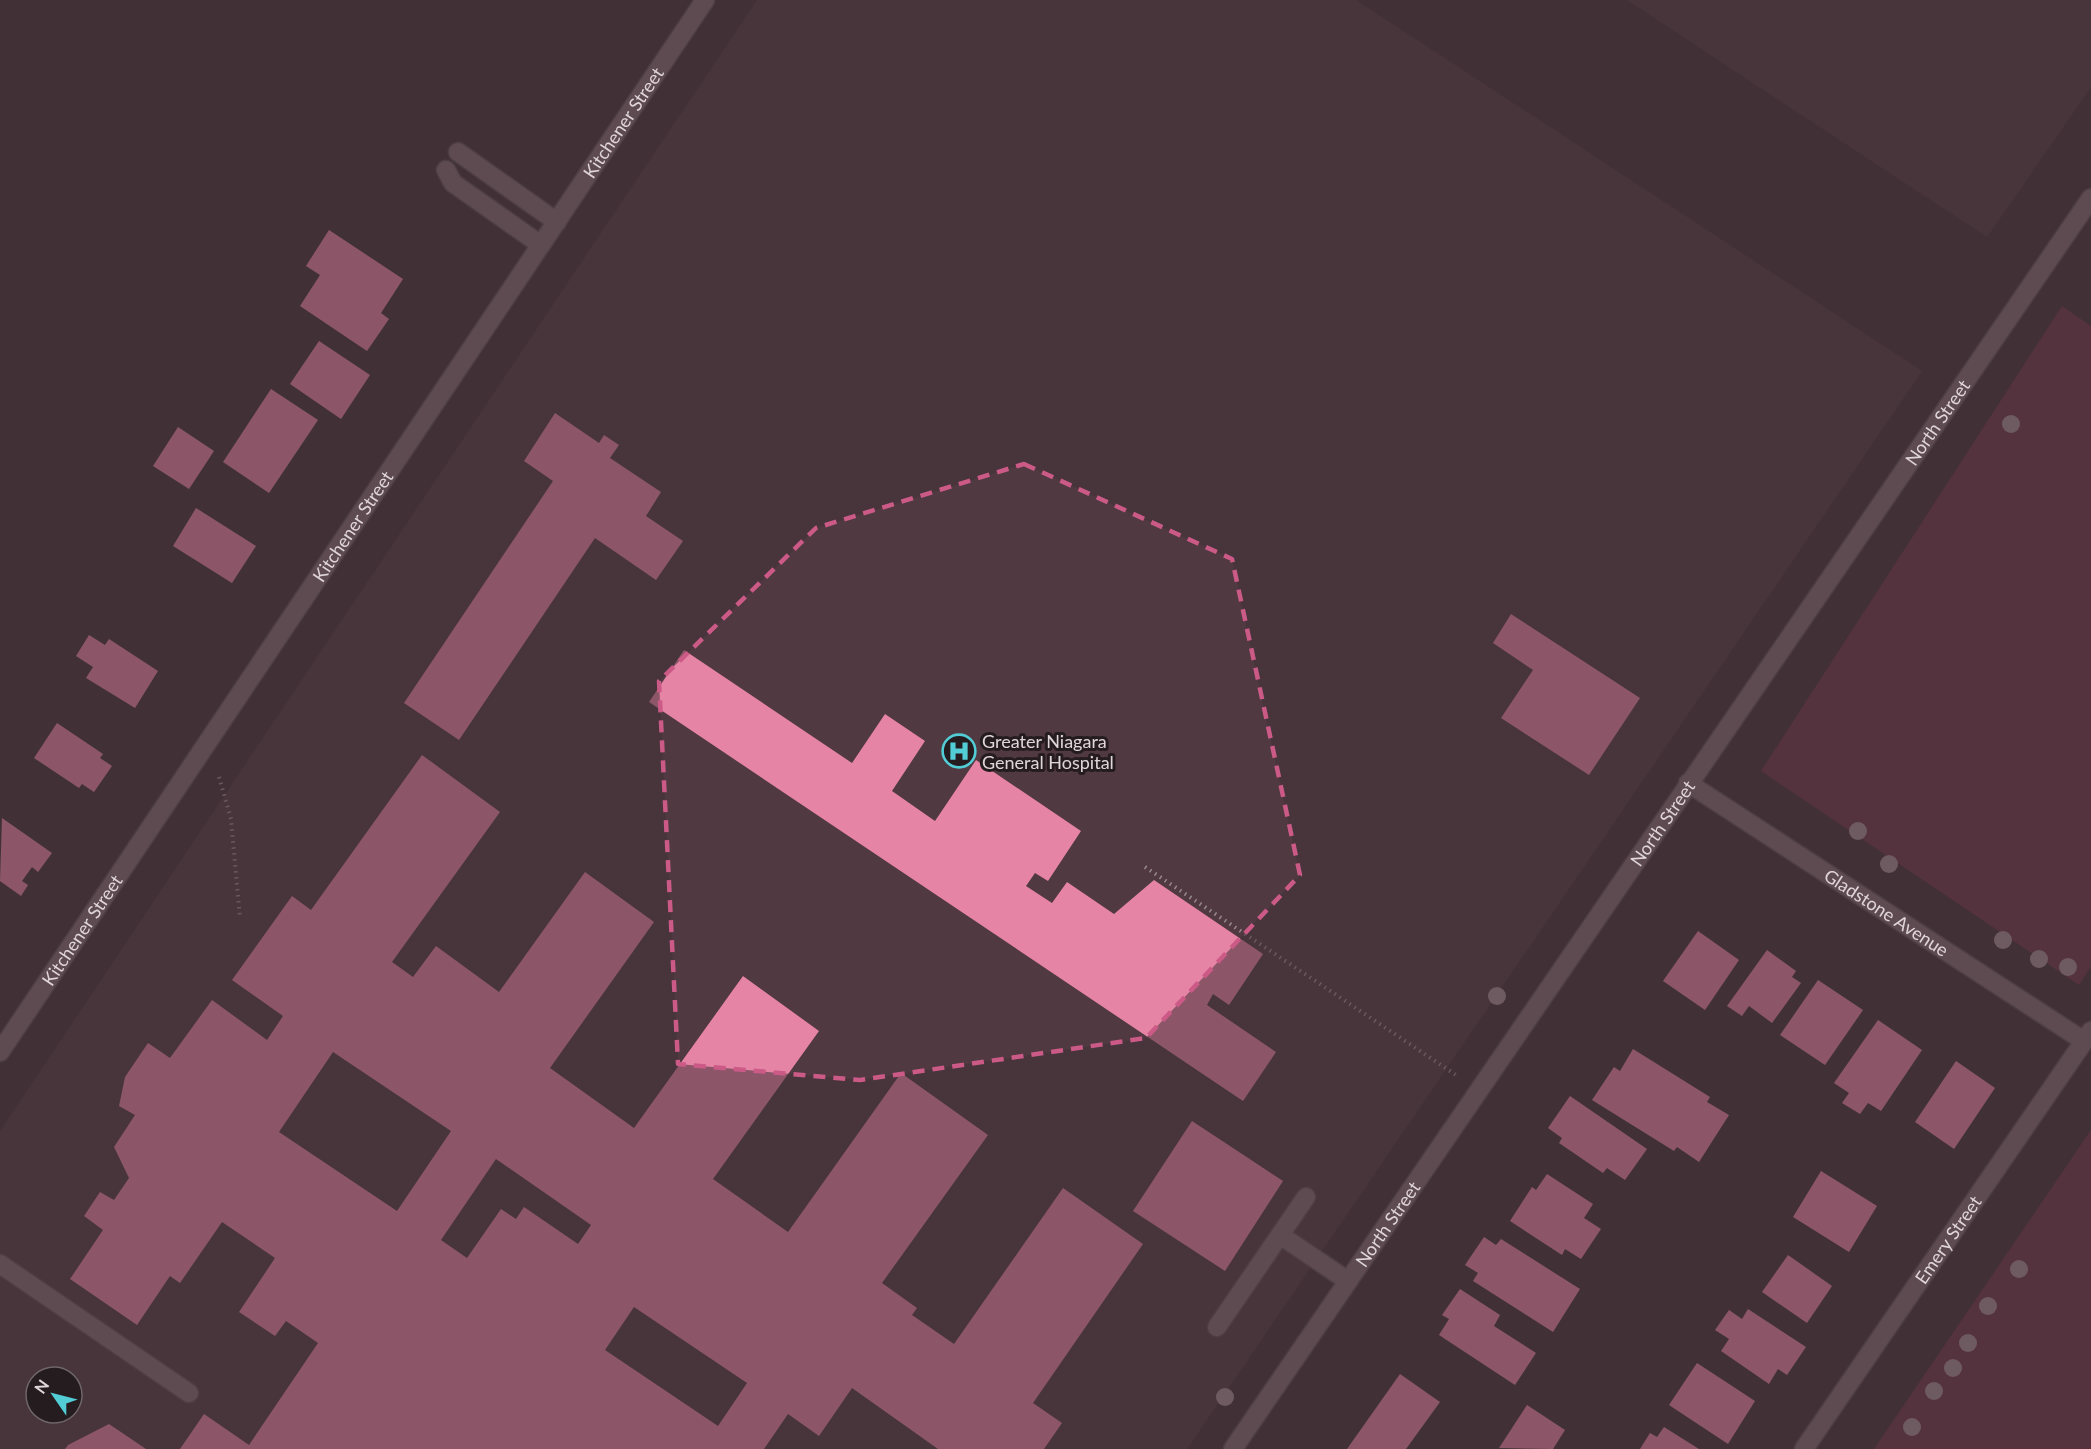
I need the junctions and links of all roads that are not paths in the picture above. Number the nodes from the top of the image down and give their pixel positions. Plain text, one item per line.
1 (705, 0) edge
2 (458, 152) dead end
3 (446, 170) dead end
4 (2091, 198) edge
5 (557, 222) junction
6 (541, 245) junction
7 (1688, 783) junction
8 (2087, 1036) edge
9 (0, 1052) edge
10 (1306, 1197) dead end
11 (1280, 1235) junction
12 (0, 1264) edge
13 (1348, 1281) junction
14 (1217, 1327) dead end
15 (189, 1393) dead end
16 (1233, 1449) edge
17 (1804, 1449) edge

1 - 5 street, Kitchener Street
2 - 5 street
3 - 6 street
4 - 7 street, North Street
5 - 6 street, Kitchener Street
6 - 9 street, Kitchener Street
7 - 8 street, Gladstone Avenue
7 - 13 street, North Street
8 - 17 street, Emery Street
10 - 11 street
11 - 13 street
11 - 14 street
12 - 15 street
13 - 16 street, North Street

